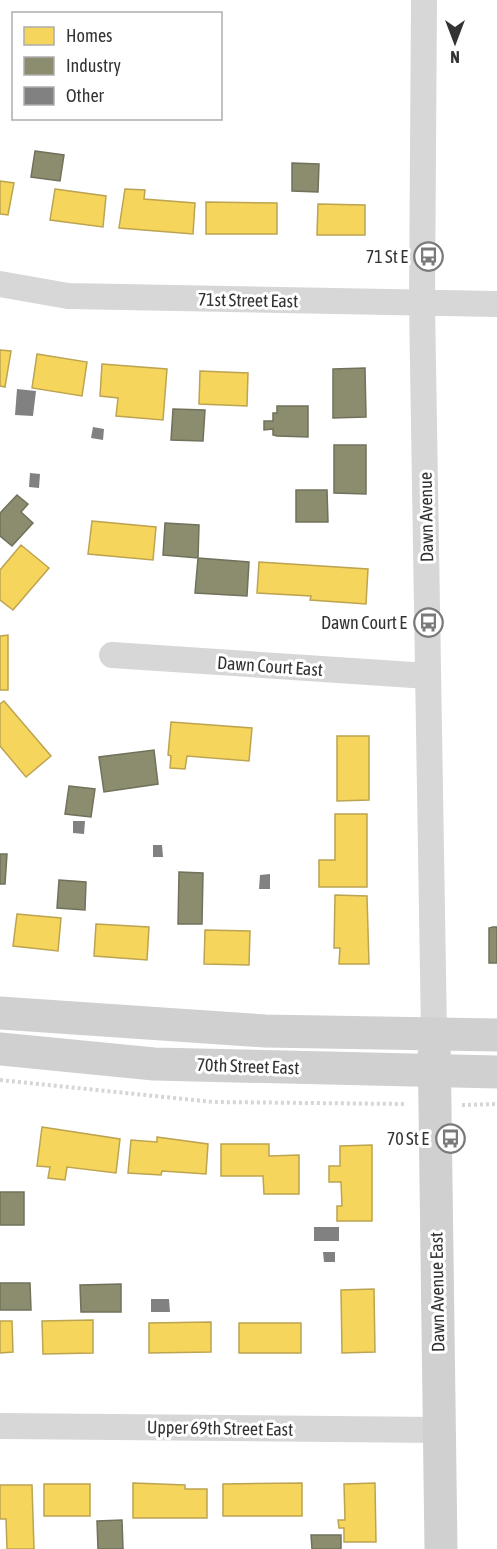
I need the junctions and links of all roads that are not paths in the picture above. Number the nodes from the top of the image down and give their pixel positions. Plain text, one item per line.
1 (424, 0) edge
2 (0, 284) edge
3 (422, 303) junction
4 (497, 304) edge
5 (112, 655) dead end
6 (428, 676) junction
7 (0, 1013) edge
8 (434, 1034) junction
9 (497, 1035) edge
10 (0, 1048) edge
11 (433, 1072) junction
12 (497, 1072) edge
13 (0, 1426) edge
14 (440, 1430) junction
15 (441, 1549) edge

1 - 3 street, Dawn Avenue
2 - 3 street, 71st Street East
3 - 4 street, 71st Street East
3 - 6 street, Dawn Avenue
5 - 6 street, Dawn Court East
6 - 8 street, Dawn Avenue
7 - 8 main road, 70th Street East
8 - 9 main road, 70th Street East
8 - 11 main road, Dawn Avenue East
10 - 11 main road, 70th Street East
11 - 12 main road, 70th Street East
11 - 14 main road, Dawn Avenue East
13 - 14 street, Upper 69th Street East
14 - 15 main road, Dawn Avenue East

